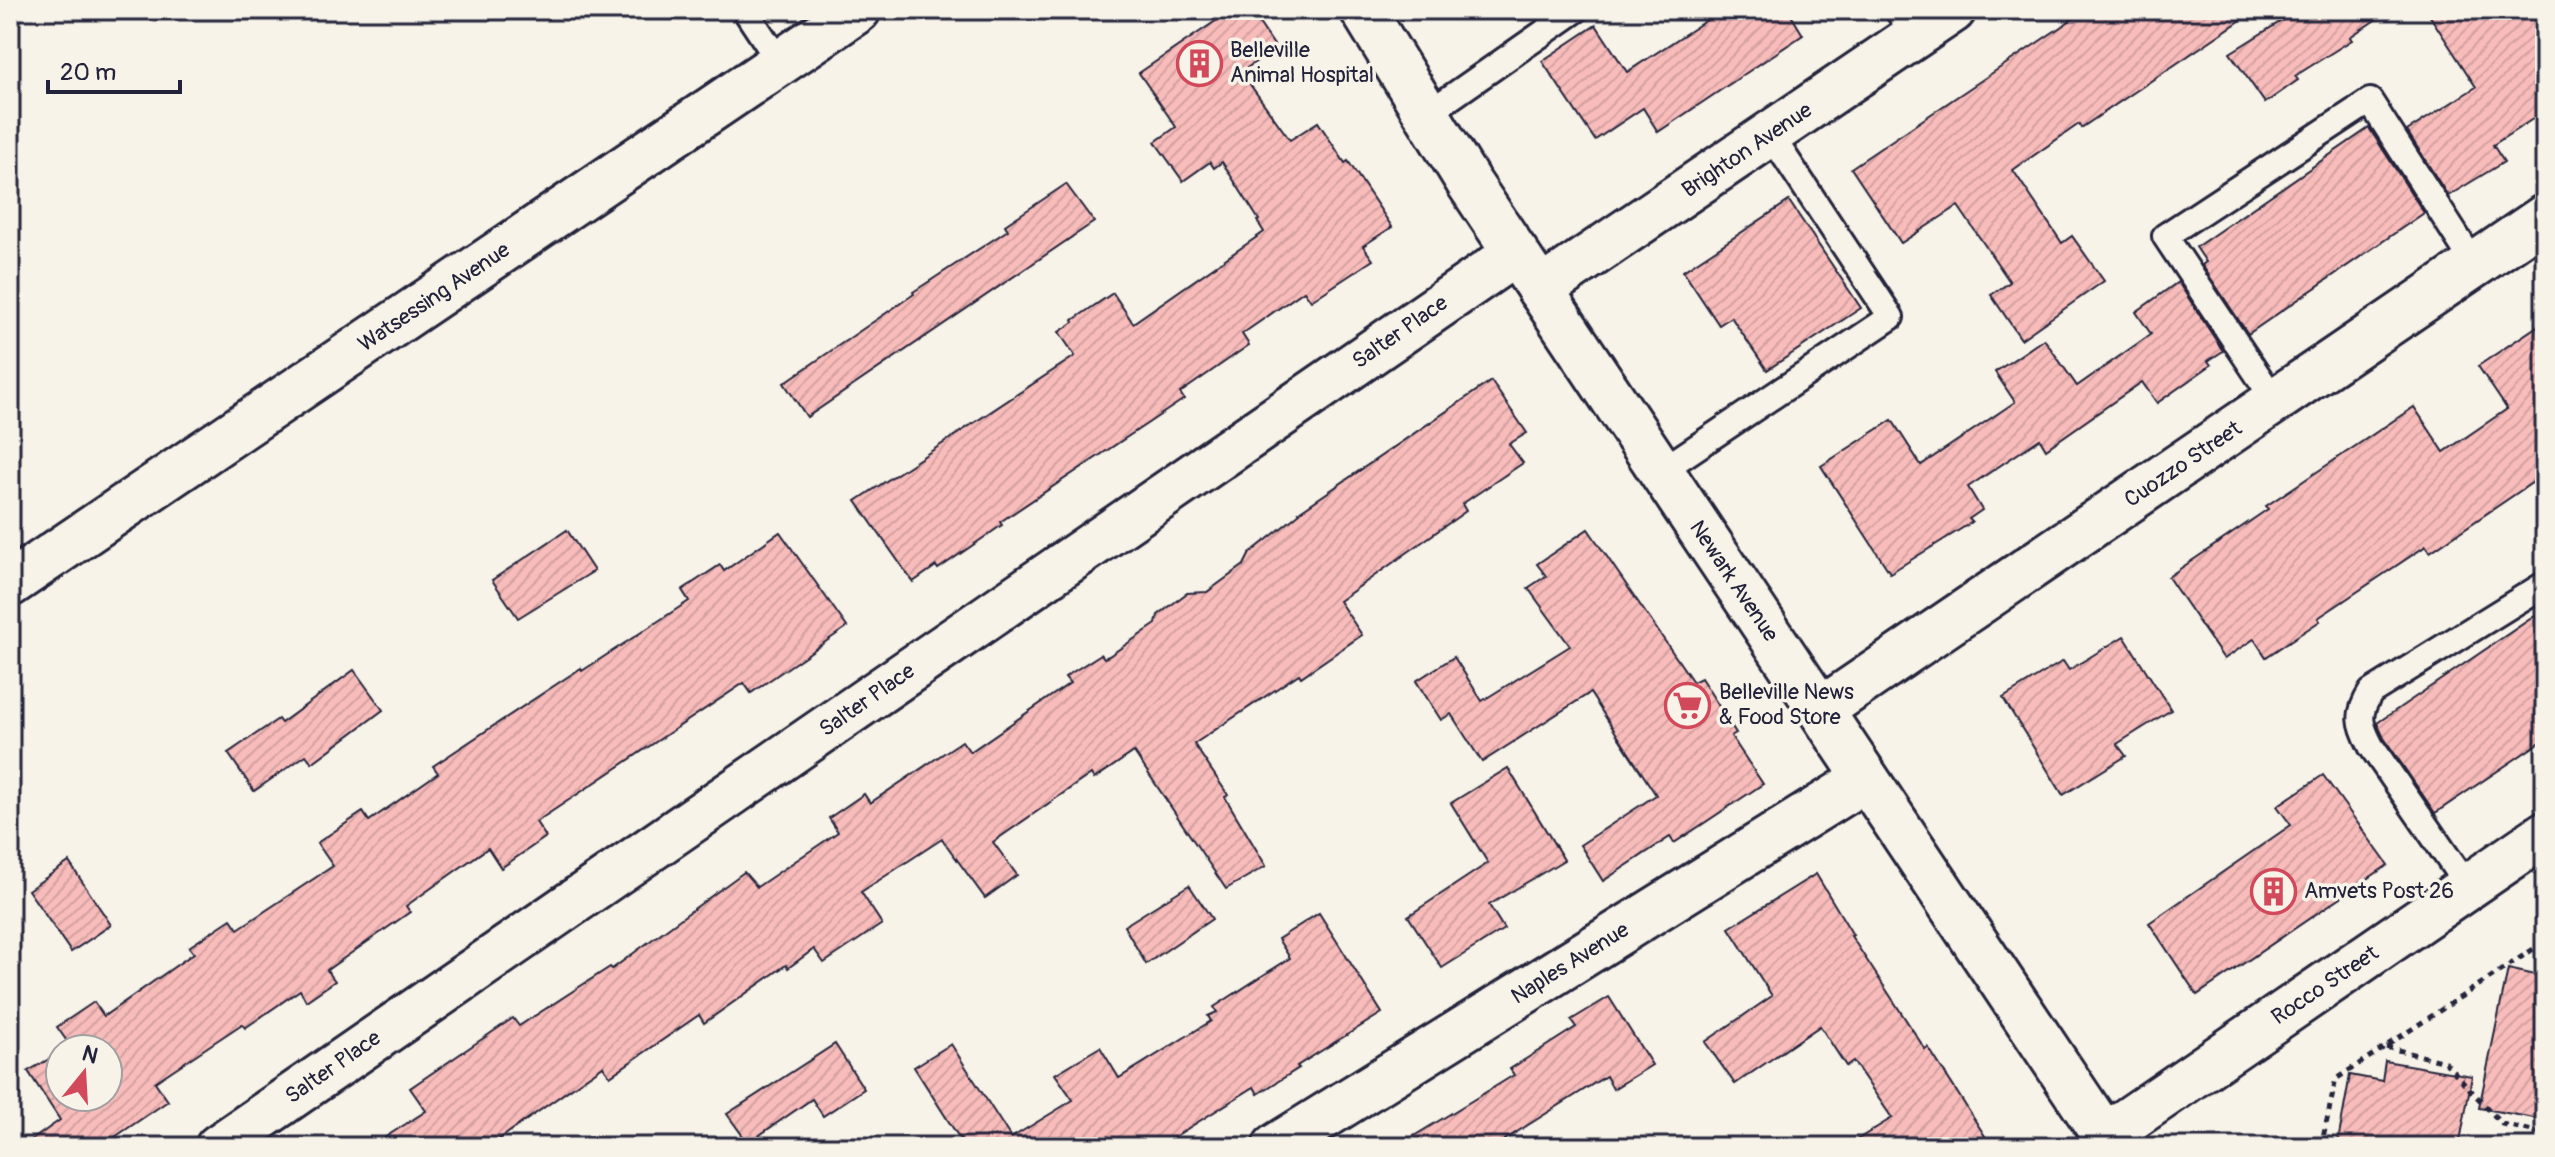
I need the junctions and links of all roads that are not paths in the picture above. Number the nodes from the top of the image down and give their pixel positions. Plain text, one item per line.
1 (745, 10) edge
2 (858, 10) edge
3 (1363, 10) edge
4 (1576, 10) edge
5 (1953, 10) edge
6 (1906, 23) edge
7 (780, 63) junction
8 (1427, 114) junction
9 (1770, 134) junction
10 (2545, 217) edge
11 (1516, 253) junction
12 (2475, 265) junction
13 (1540, 290) junction
14 (2275, 401) junction
15 (1661, 471) junction
16 (10, 584) edge
17 (2545, 584) edge
18 (1821, 710) junction
19 (1865, 779) junction
20 (2545, 834) edge
21 (2468, 887) junction
22 (2109, 1142) edge
23 (218, 1147) edge
24 (1275, 1147) edge

1 - 7 lane
2 - 7 street, Watsessing Avenue
3 - 8 street, Newark Avenue
4 - 8 lane
5 - 6 street, Brighton Avenue
6 - 9 street, Brighton Avenue
7 - 16 street, Watsessing Avenue
8 - 11 street, Newark Avenue
9 - 13 street, Brighton Avenue
9 - 15 lane
10 - 12 street, Cuozzo Street
11 - 13 street, Newark Avenue
11 - 23 street, Salter Place
12 - 14 street, Cuozzo Street
12 - 14 lane
13 - 15 street, Newark Avenue
14 - 18 street, Cuozzo Street
15 - 18 street, Newark Avenue
17 - 21 lane
18 - 19 street, Newark Avenue
19 - 22 street, Newark Avenue
19 - 24 street, Naples Avenue
20 - 21 street, Rocco Street
21 - 22 street, Rocco Street

